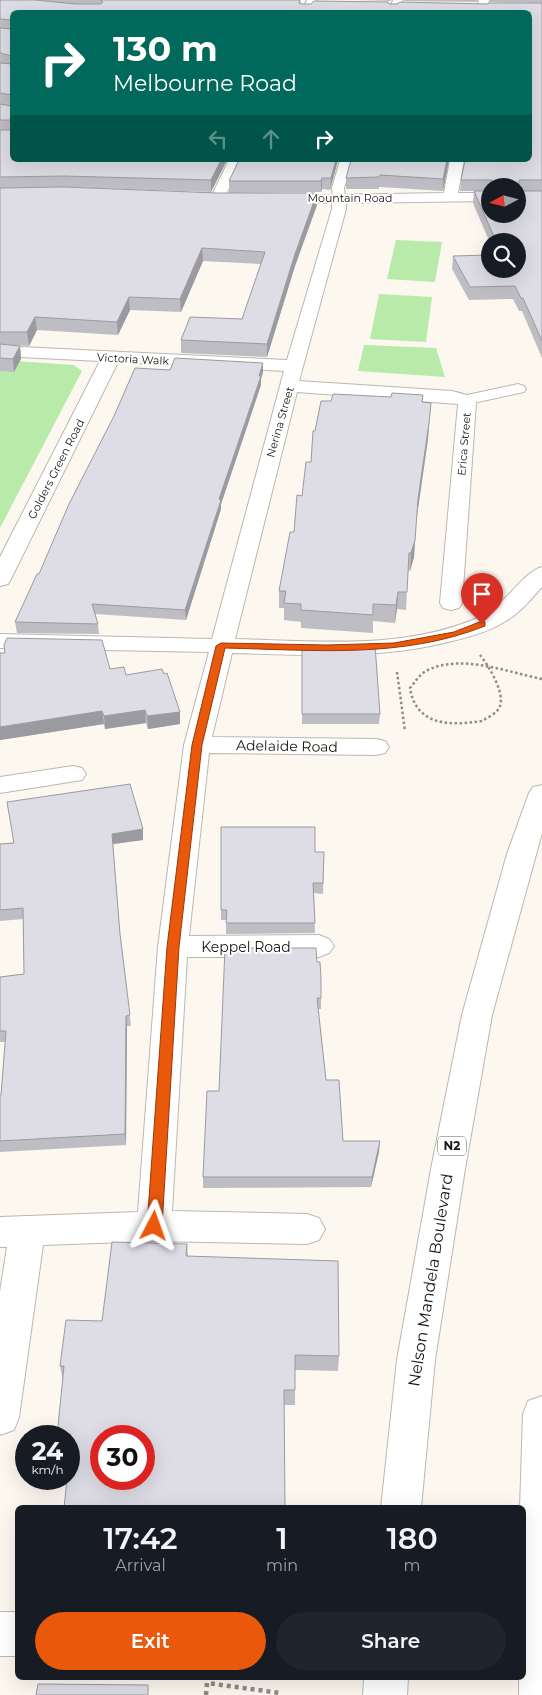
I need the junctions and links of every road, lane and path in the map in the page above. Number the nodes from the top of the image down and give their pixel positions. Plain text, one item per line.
1 (235, 162) edge
2 (345, 162) edge
3 (457, 162) edge
4 (481, 197) edge
5 (339, 198) junction
6 (450, 198) junction
7 (236, 199) edge
8 (264, 199) edge
9 (0, 351) edge
10 (111, 358) junction
11 (296, 366) junction
12 (290, 386) junction
13 (518, 388) dead end
14 (464, 400) junction
15 (542, 574) edge
16 (0, 579) edge
17 (451, 602) dead end
18 (456, 634) junction
19 (0, 642) edge
20 (221, 646) junction
21 (394, 646) junction
22 (542, 679) edge
23 (197, 745) junction
24 (376, 747) joint
25 (73, 774) dead end
26 (0, 785) edge
27 (542, 793) edge
28 (319, 946) dead end
29 (173, 947) junction
30 (154, 1226) junction
31 (307, 1229) dead end
32 (13, 1232) edge
33 (542, 1414) edge
34 (0, 1417) edge
35 (401, 1505) edge
36 (0, 1634) edge
37 (15, 1634) edge
38 (386, 1680) edge
39 (206, 1695) edge
40 (279, 1695) edge
41 (385, 1695) edge
42 (541, 1695) edge

1 - 7 main road
2 - 5 lane
3 - 6 main road
4 - 6 main road, Mountain Road
5 - 6 main road, Mountain Road
5 - 8 main road, Mountain Road
5 - 11 main road, Nerina Street
9 - 10 main road, Victoria Walk
10 - 11 main road, Victoria Walk
10 - 16 main road, Golders Green Road
11 - 12 main road, Nerina Street
12 - 14 main road, Erica Street
12 - 20 main road, Nerina Street
13 - 14 lane
14 - 17 main road, Erica Street
15 - 18 main road
18 - 21 main road
18 - 22 path, bridge
19 - 20 main road
20 - 21 main road
20 - 23 main road, Nerina Street
21 - 24 path
23 - 24 main road, Adelaide Road
23 - 29 main road, Nerina Street
25 - 26 main road
27 - 35 main road, Nelson Mandela Boulevard / N2
28 - 29 main road, Keppel Road
29 - 30 main road, Nerina Street
30 - 31 main road
30 - 32 main road
32 - 34 main road
33 - 42 main road
36 - 37 main road
38 - 41 main road
39 - 40 path

